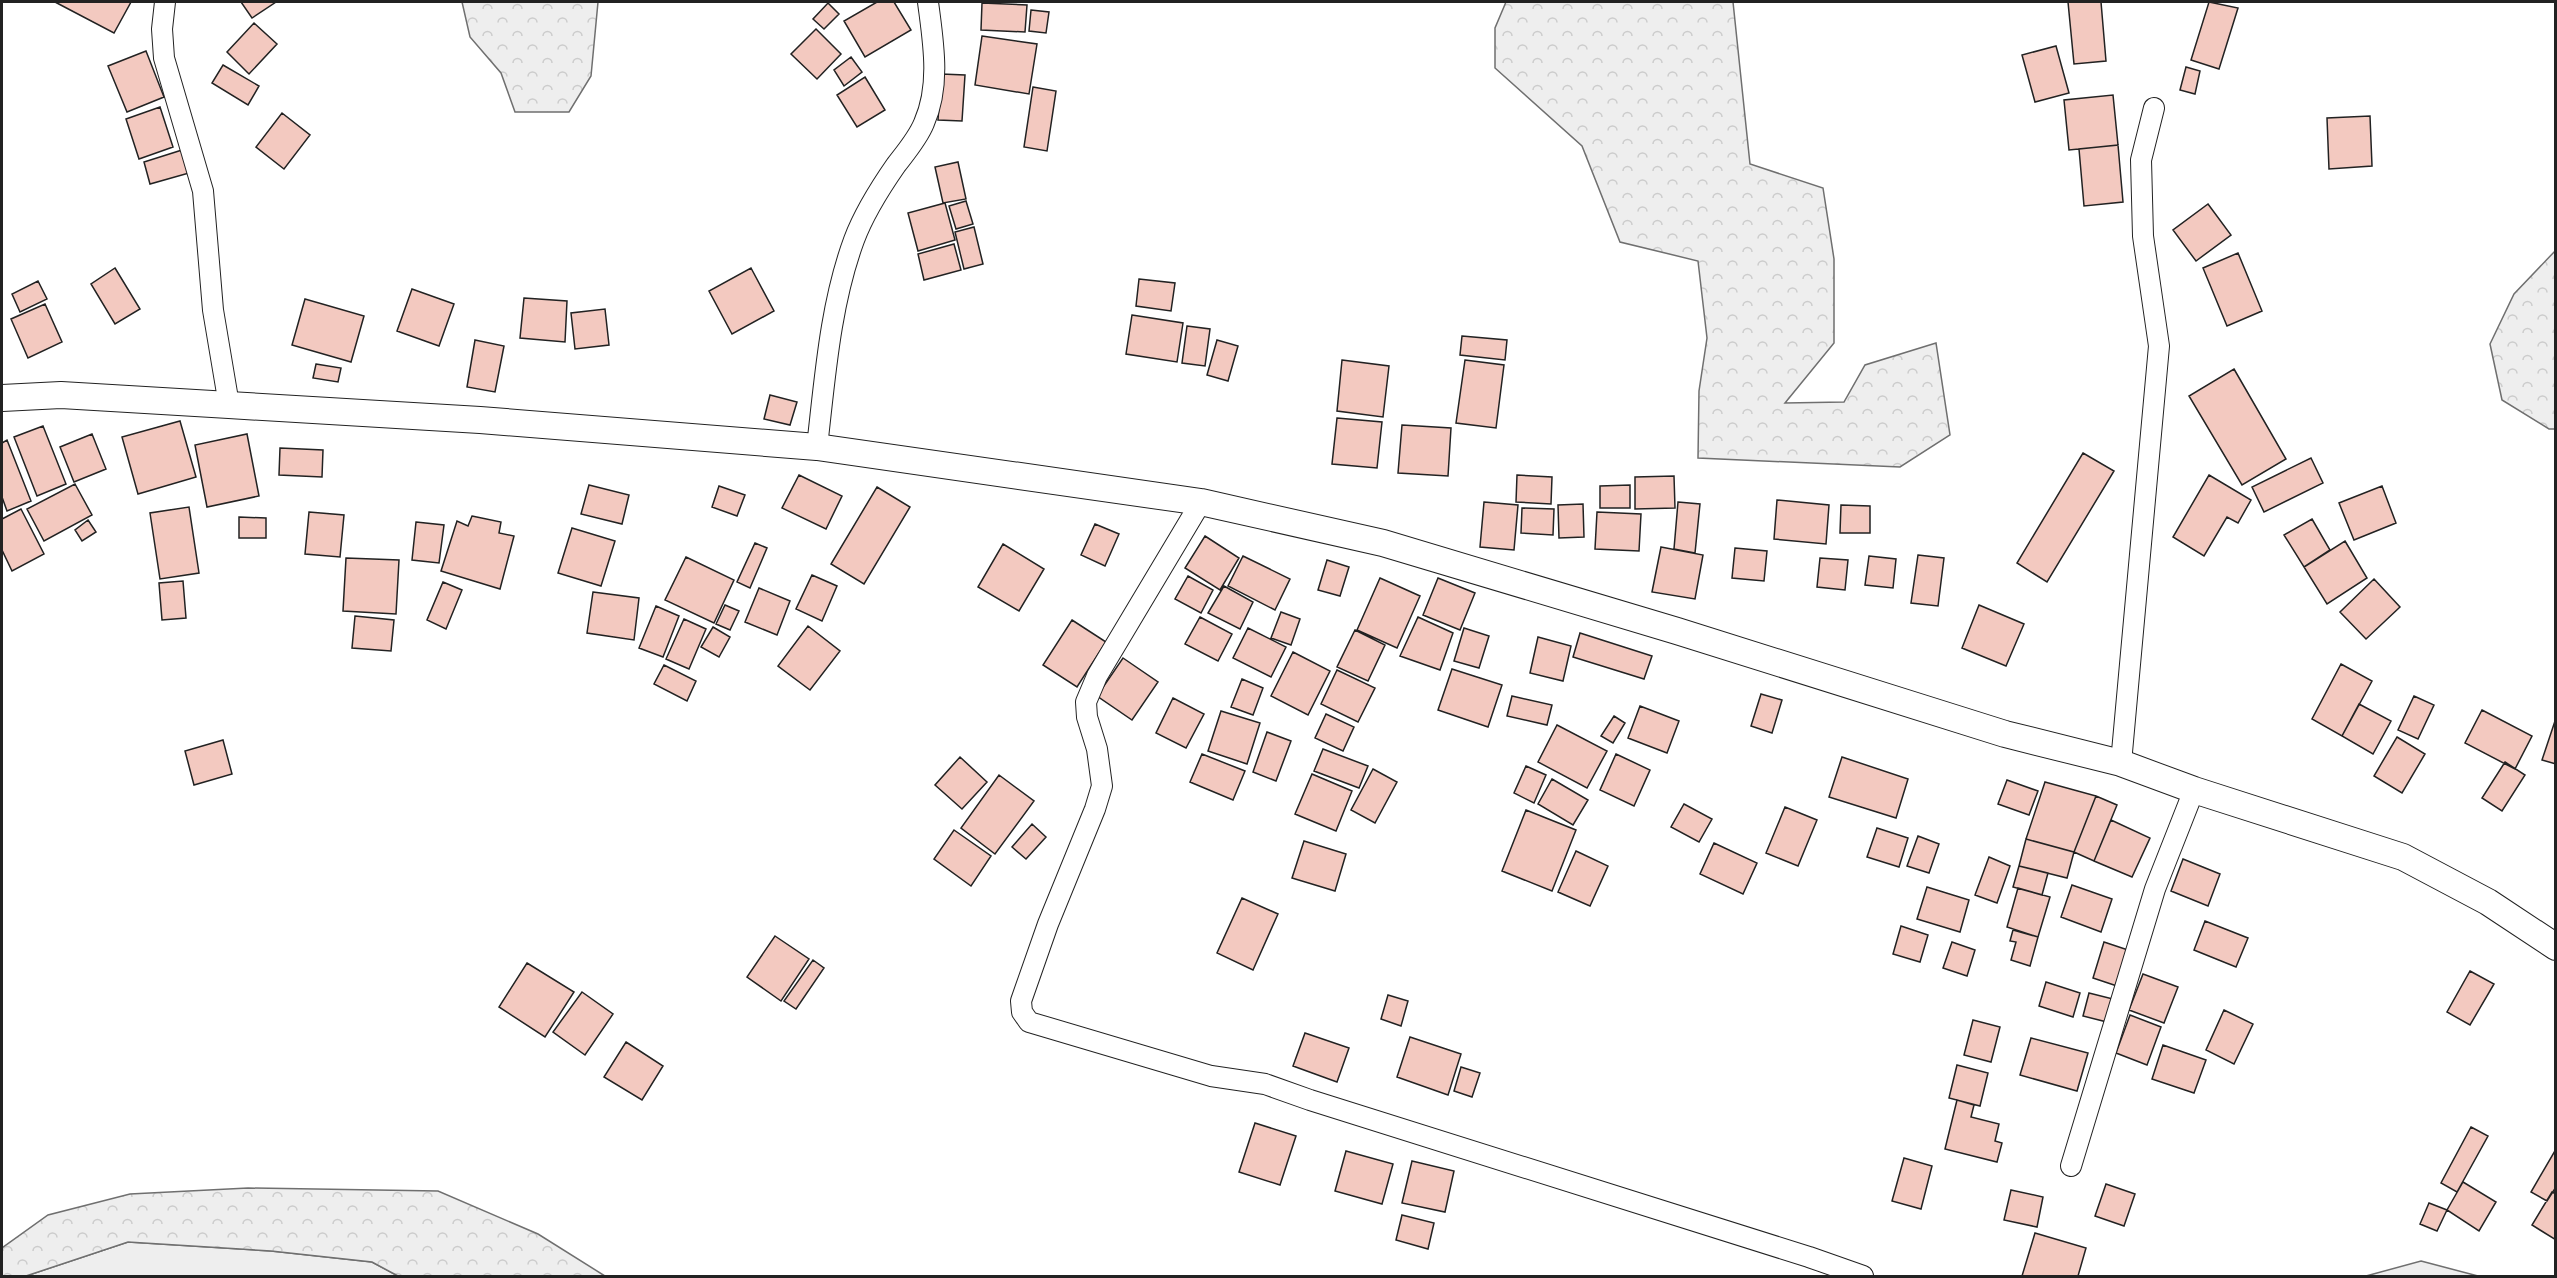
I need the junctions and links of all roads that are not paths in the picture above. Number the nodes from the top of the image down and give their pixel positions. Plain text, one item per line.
1 (165, 2) edge
2 (928, 2) edge
3 (2154, 108) dead end
4 (2, 398) edge
5 (229, 405) junction
6 (817, 447) junction
7 (1201, 502) junction
8 (2121, 763) junction
9 (2194, 790) junction
10 (2556, 947) edge
11 (2071, 1166) dead end
12 (1863, 1276) edge

1 - 5 street
2 - 6 street
3 - 8 street
4 - 5 street
5 - 6 street
6 - 7 street
7 - 8 street
7 - 12 street
8 - 9 street
9 - 10 street
9 - 11 street

